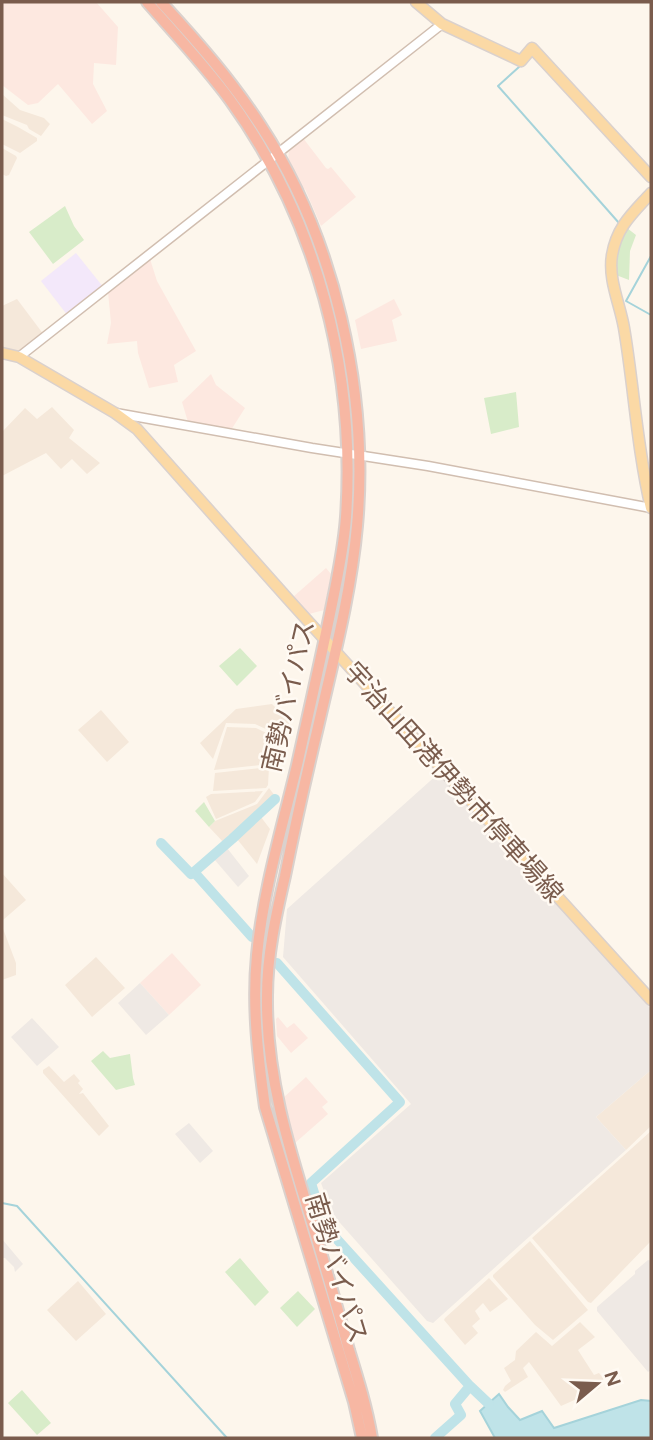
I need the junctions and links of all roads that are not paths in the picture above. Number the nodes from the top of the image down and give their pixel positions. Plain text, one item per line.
1 (147, 2) edge
2 (161, 2) edge
3 (416, 2) edge
4 (442, 24) junction
5 (273, 156) junction
6 (651, 177) edge
7 (651, 193) edge
8 (2, 353) edge
9 (19, 357) junction
10 (115, 413) junction
11 (347, 453) junction
12 (360, 455) junction
13 (651, 508) edge
14 (325, 639) junction
15 (336, 651) junction
16 (651, 1000) edge
17 (362, 1438) edge
18 (372, 1438) edge

1 - 5 highway, 南勢バイパス
2 - 5 highway, 南勢バイパス
3 - 4 main road
4 - 5 street
4 - 6 main road
5 - 9 street
5 - 11 highway, 南勢バイパス
5 - 12 highway, 南勢バイパス
7 - 13 main road
8 - 9 main road, 宇治山田港伊勢市停車場線
9 - 10 main road, 宇治山田港伊勢市停車場線
10 - 11 street
10 - 14 main road, 宇治山田港伊勢市停車場線
11 - 12 street
11 - 14 highway, 南勢バイパス
12 - 13 street
12 - 15 highway, 南勢バイパス
14 - 15 main road, 宇治山田港伊勢市停車場線
14 - 17 highway, 南勢バイパス
15 - 16 main road, 宇治山田港伊勢市停車場線
15 - 18 highway, 南勢バイパス

